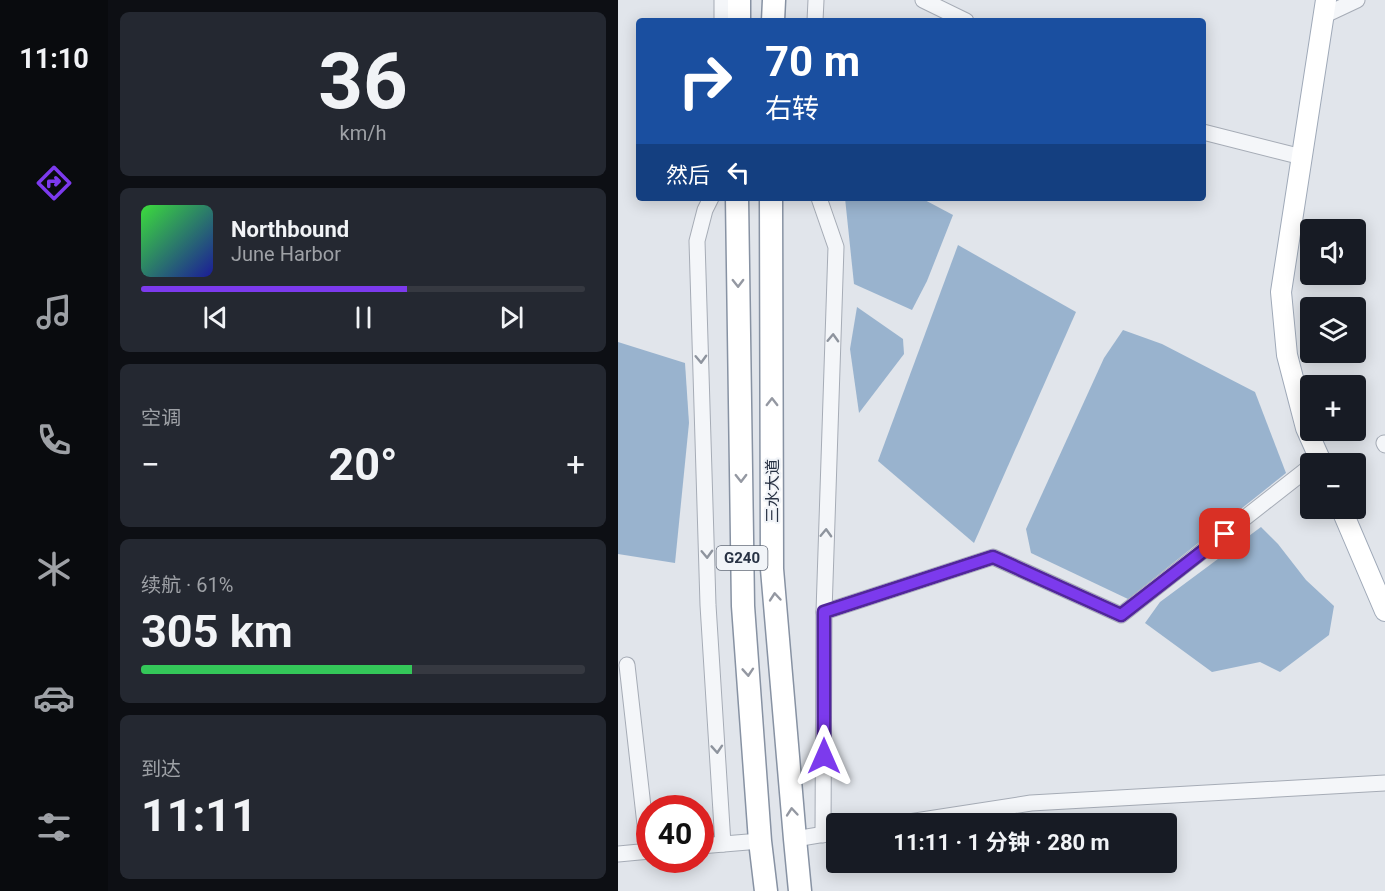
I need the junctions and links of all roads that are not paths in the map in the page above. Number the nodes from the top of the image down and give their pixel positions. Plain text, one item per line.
1 (722, 0) edge
2 (739, 0) edge
3 (774, 0) edge
4 (816, 0) edge
5 (923, 0) edge
6 (1356, 0) edge
7 (1324, 8) edge
8 (722, 18) edge
9 (739, 18) edge
10 (773, 18) edge
11 (815, 18) edge
12 (960, 18) edge
13 (1206, 133) edge
14 (1302, 157) junction
15 (710, 201) edge
16 (737, 201) edge
17 (771, 201) edge
18 (820, 201) edge
19 (1314, 453) edge
20 (1300, 476) edge
21 (1347, 519) edge
22 (1378, 578) edge
23 (1385, 611) edge
24 (824, 612) junction
25 (627, 665) dead end
26 (1385, 783) edge
27 (642, 795) edge
28 (829, 813) edge
29 (967, 813) edge
30 (826, 834) edge
31 (795, 839) junction
32 (760, 841) junction
33 (723, 844) junction
34 (714, 845) edge
35 (636, 852) edge
36 (618, 854) edge
37 (766, 891) edge
38 (800, 891) edge

1 - 8 street
2 - 9 highway
3 - 10 highway
4 - 11 street
5 - 12 street
6 - 7 street
7 - 14 main road
13 - 14 street
14 - 19 main road
15 -> 33 street
16 -> 32 highway, 三水大道 / G240
31 -> 17 highway, 三水大道 / G240
24 -> 18 street
20 - 24 street
21 - 22 main road
22 - 23 main road
24 - 28 street
25 - 27 street
26 - 29 street
30 - 31 street
31 - 38 highway, 三水大道 / G240
32 - 33 street
32 - 37 highway, 三水大道 / G240
33 - 34 street
35 - 36 street

